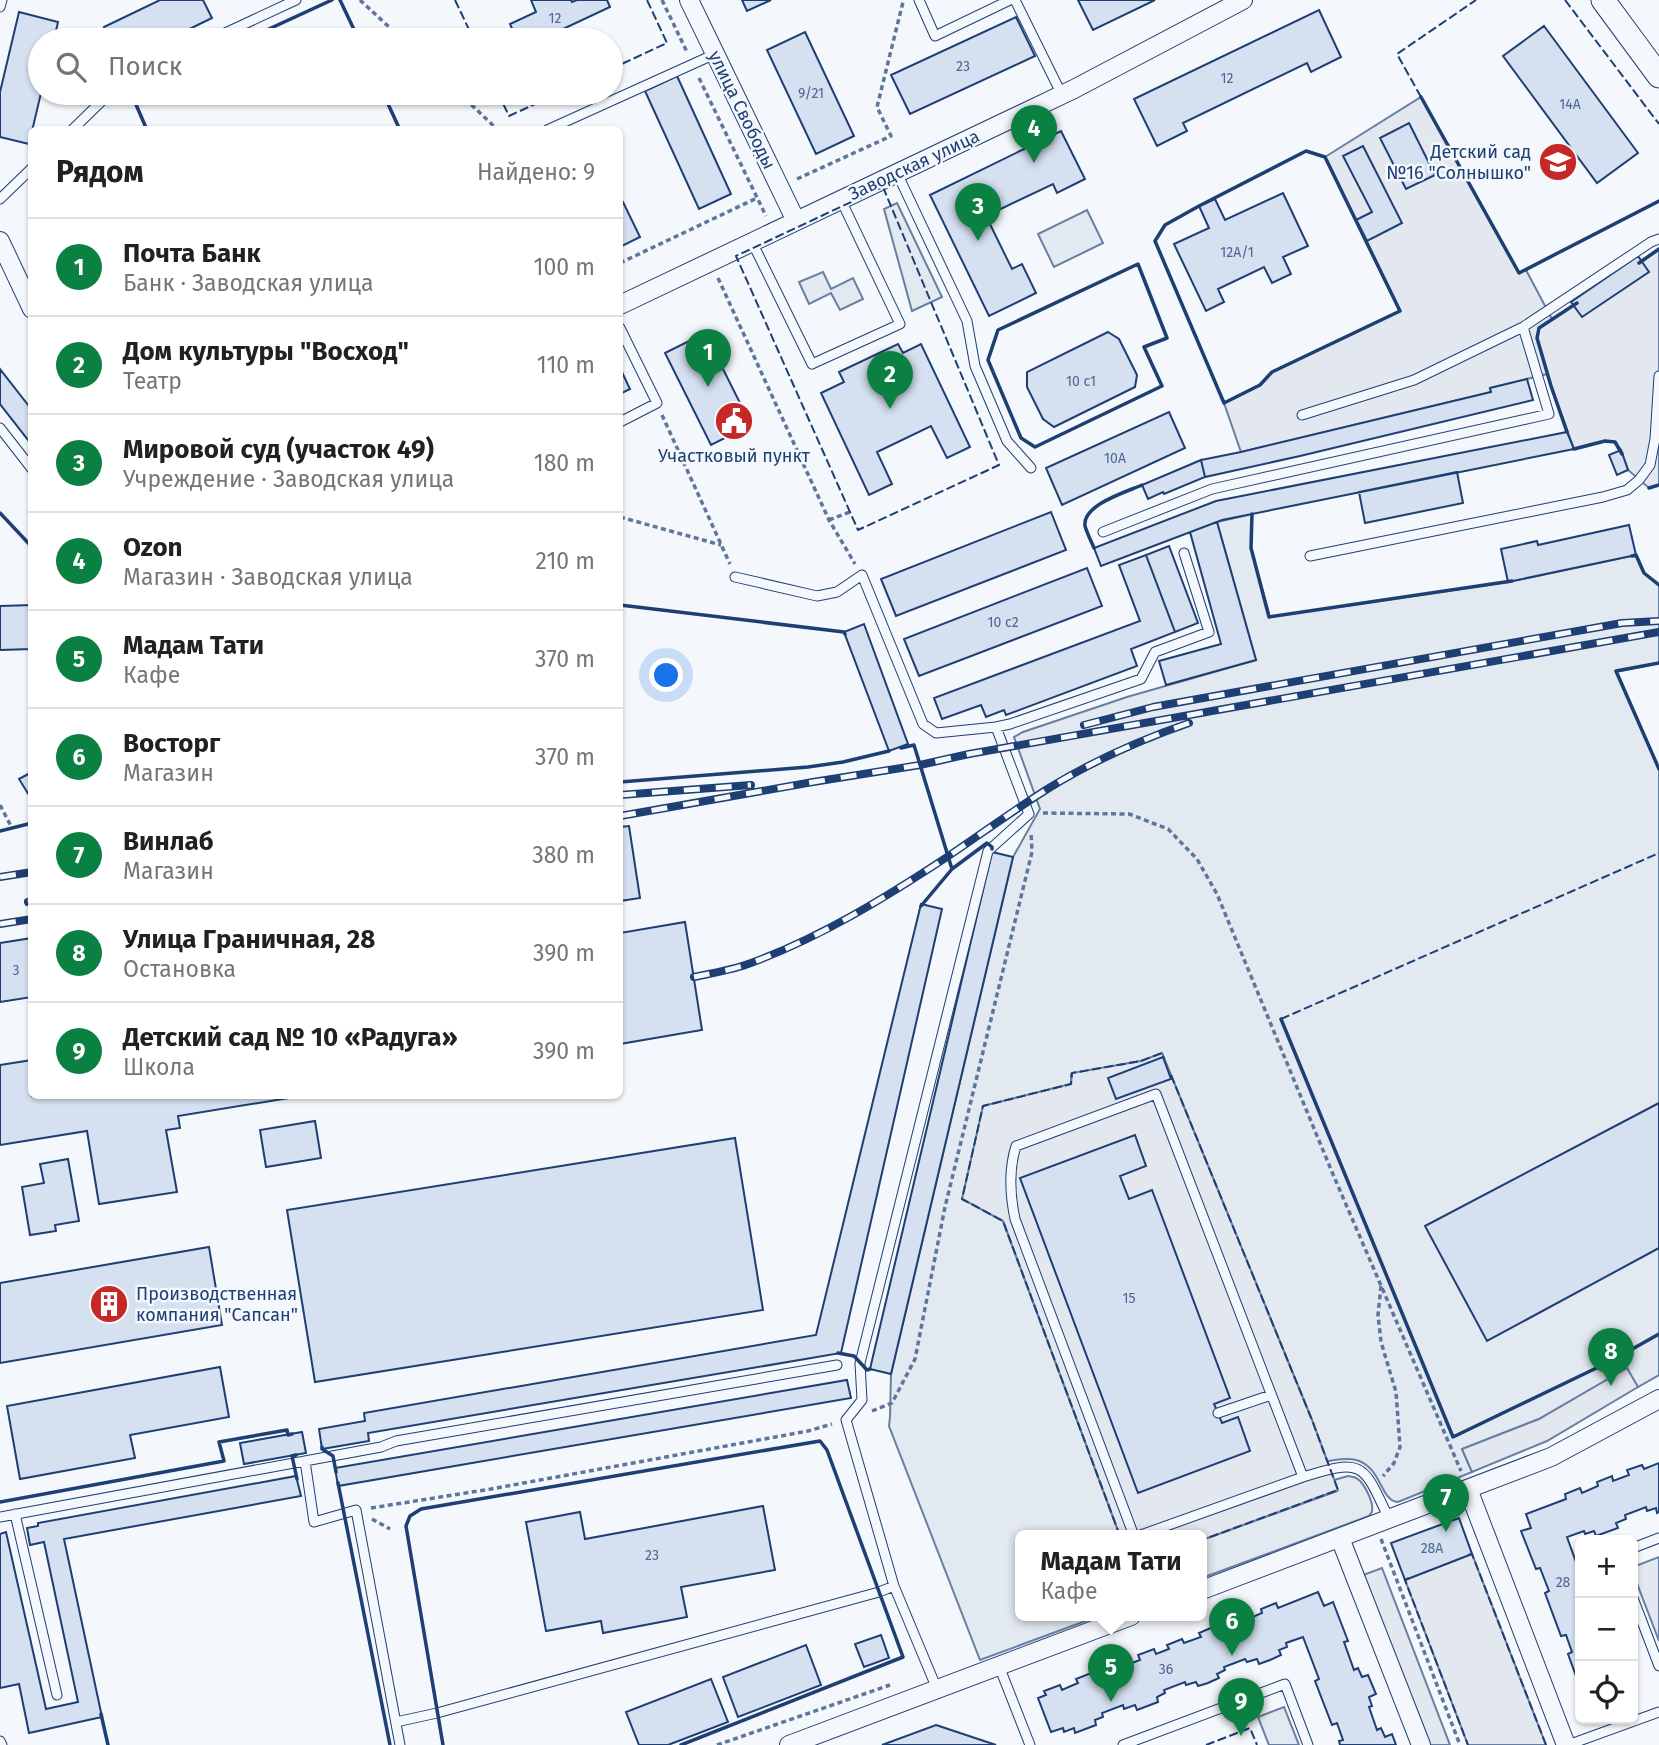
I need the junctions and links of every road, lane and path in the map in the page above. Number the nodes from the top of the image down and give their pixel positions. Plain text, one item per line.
1 (2, 0) edge
2 (296, 0) edge
3 (360, 0) edge
4 (662, 0) edge
5 (689, 0) edge
6 (904, 0) edge
7 (919, 0) edge
8 (1010, 0) edge
9 (1015, 0) edge
10 (1243, 0) edge
11 (1603, 0) edge
12 (0, 7) edge
13 (235, 28) edge
14 (390, 28) edge
15 (715, 54) junction
16 (693, 64) junction
17 (1659, 76) edge
18 (1062, 95) junction
19 (623, 96) edge
20 (98, 105) edge
21 (472, 105) edge
22 (602, 105) edge
23 (76, 126) edge
24 (494, 126) edge
25 (556, 126) edge
26 (28, 172) edge
27 (897, 173) junction
28 (797, 179) dead end
29 (0, 198) edge
30 (841, 200) junction
31 (796, 221) junction
32 (1659, 239) edge
33 (0, 241) edge
34 (752, 242) junction
35 (623, 262) edge
36 (710, 262) junction
37 (28, 300) edge
38 (623, 304) edge
39 (1523, 327) junction
40 (623, 334) edge
41 (1659, 376) edge
42 (657, 403) junction
43 (1301, 415) dead end
44 (623, 420) edge
45 (0, 428) edge
46 (28, 464) edge
47 (1031, 468) dead end
48 (850, 512) dead end
49 (623, 518) edge
50 (829, 520) junction
51 (1103, 532) dead end
52 (721, 545) junction
53 (1184, 553) dead end
54 (1310, 556) dead end
55 (862, 575) junction
56 (735, 577) joint
57 (996, 727) junction
58 (0, 805) edge
59 (1029, 814) junction
60 (12, 828) dead end
61 (1381, 1285) junction
62 (837, 1365) dead end
63 (1271, 1395) junction
64 (1659, 1399) edge
65 (1218, 1413) dead end
66 (846, 1420) junction
67 (305, 1461) junction
68 (1303, 1478) junction
69 (1372, 1482) junction
70 (1468, 1489) junction
71 (356, 1510) junction
72 (15, 1514) junction
73 (0, 1517) edge
74 (1382, 1522) junction
75 (390, 1529) dead end
76 (1134, 1530) edge
77 (1153, 1530) edge
78 (1340, 1538) junction
79 (1659, 1538) edge
80 (1638, 1546) edge
81 (894, 1586) junction
82 (1207, 1588) edge
83 (1638, 1611) edge
84 (1119, 1621) edge
85 (999, 1666) junction
86 (1659, 1666) edge
87 (895, 1683) dead end
88 (937, 1689) junction
89 (57, 1695) dead end
90 (1659, 1712) edge
91 (396, 1722) junction
92 (400, 1745) edge
93 (717, 1745) edge
94 (789, 1745) edge
95 (1030, 1745) edge
96 (1123, 1745) edge
97 (1308, 1745) edge
98 (1421, 1745) edge
99 (1460, 1745) edge
100 (1567, 1745) edge

1 - 12 lane
2 - 13 lane
3 - 14 path
4 - 16 path
5 - 15 street, улица Свободы
6 - 28 path
7 - 8 lane
9 - 18 lane
10 - 18 street, Заводская улица
11 - 17 street
15 - 16 lane
15 - 31 street, улица Свободы
16 - 19 lane
16 - 35 path
18 - 27 street, Заводская улица
20 - 23 lane
21 - 24 path
22 - 25 lane
26 - 29 lane
27 - 30 street, Заводская улица
27 - 47 lane
30 - 31 street, Заводская улица
30 - 34 lane
31 - 34 street, Заводская улица
32 - 39 lane
33 - 37 street
34 - 36 street, Заводская улица
36 - 38 street, Заводская улица
36 - 50 path
39 - 43 lane
39 - 51 lane
40 - 42 lane
41 - 54 lane
42 - 44 lane
42 - 52 path
45 - 46 lane
48 - 50 path
49 - 52 path
50 - 55 path
52 - 56 path
53 - 57 lane
55 - 56 lane
55 - 57 lane
57 - 59 lane
58 - 60 path
59 - 61 path
59 - 66 lane
59 - 66 path
61 - 69 path
61 - 70 path
62 - 67 lane
63 - 65 lane
63 - 68 lane
63 - 76 lane
64 - 70 street
66 - 71 path
66 - 81 lane
67 - 71 lane
67 - 72 lane
68 - 69 lane
68 - 77 lane
69 - 74 lane
70 - 74 street
70 - 100 street
71 - 75 path
71 - 91 lane
72 - 73 lane
72 - 89 lane
74 - 78 street
74 - 99 path
78 - 82 street
78 - 98 street
79 - 80 lane
81 - 88 lane
81 - 91 lane
83 - 86 lane
84 - 85 street
85 - 88 street
85 - 95 lane
87 - 93 path
88 - 94 street
90 - 100 lane
91 - 92 lane
96 - 97 lane

